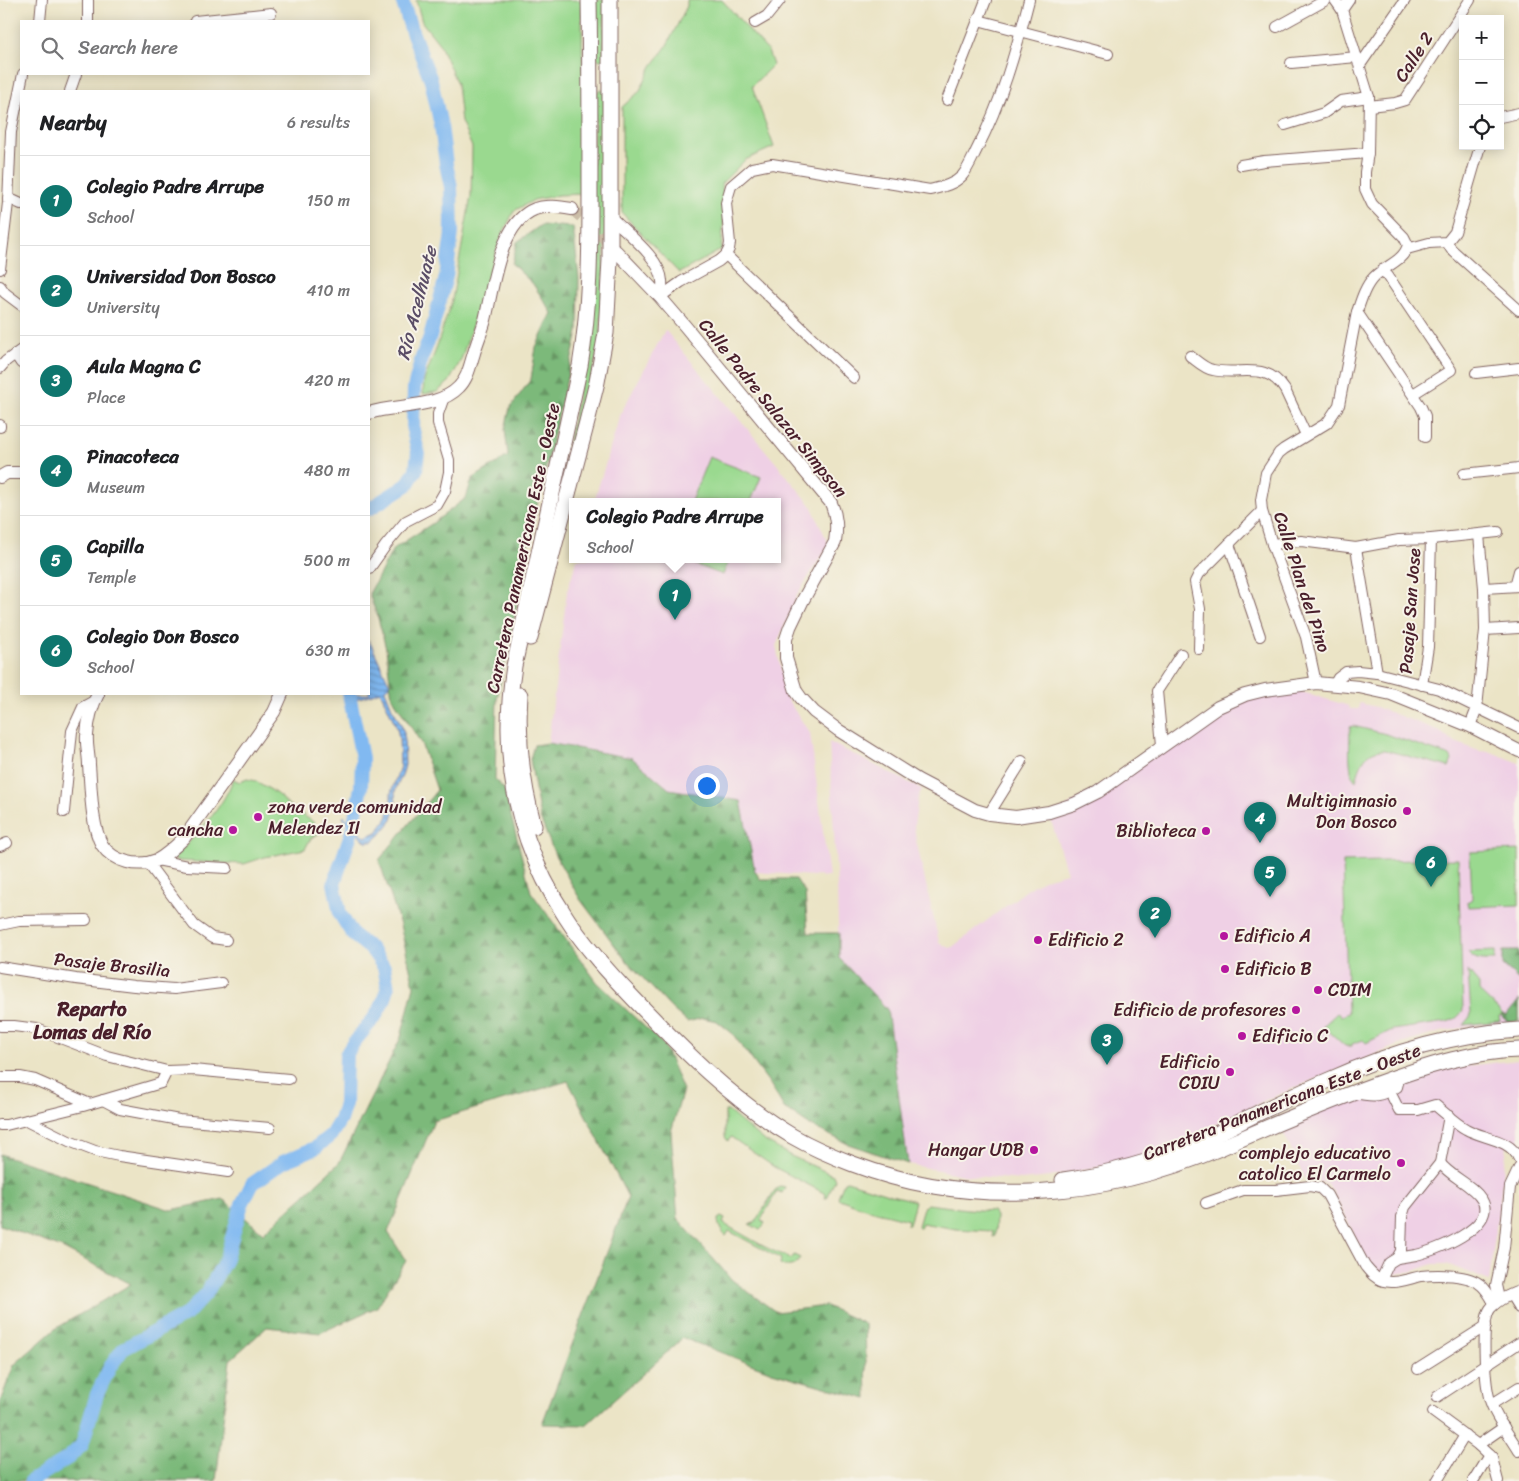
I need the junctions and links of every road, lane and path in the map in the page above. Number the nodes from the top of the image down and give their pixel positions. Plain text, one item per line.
1 (42, 0) edge
2 (88, 0) edge
3 (589, 0) edge
4 (610, 0) edge
5 (780, 0) edge
6 (986, 0) edge
7 (1029, 0) edge
8 (1326, 0) edge
9 (1335, 0) edge
10 (1349, 0) edge
11 (1405, 0) edge
12 (1470, 0) edge
13 (1342, 10) junction
14 (271, 13) dead end
15 (40, 20) edge
16 (88, 20) edge
17 (204, 20) edge
18 (978, 20) junction
19 (755, 23) dead end
20 (1277, 28) dead end
21 (1021, 32) junction
22 (1108, 54) dead end
23 (590, 56) junction
24 (611, 57) junction
25 (1359, 61) junction
26 (1291, 63) dead end
27 (23, 75) edge
28 (76, 75) edge
29 (70, 90) edge
30 (591, 95) junction
31 (610, 95) junction
32 (947, 100) dead end
33 (1369, 102) junction
34 (1519, 112) edge
35 (1504, 116) edge
36 (1285, 125) dead end
37 (1479, 150) edge
38 (1368, 153) junction
39 (1241, 165) dead end
40 (8, 198) junction
41 (20, 204) edge
42 (572, 209) tunnel mouth
43 (610, 216) junction
44 (1447, 242) junction
45 (1407, 249) junction
46 (616, 251) tunnel mouth
47 (726, 255) junction
48 (0, 269) edge
49 (1382, 270) junction
50 (0, 286) edge
51 (660, 297) junction
52 (20, 304) edge
53 (1519, 310) edge
54 (1357, 312) junction
55 (18, 352) edge
56 (1190, 356) dead end
57 (0, 368) edge
58 (1519, 368) edge
59 (1476, 373) dead end
60 (854, 378) dead end
61 (1412, 394) junction
62 (444, 397) junction
63 (370, 413) edge
64 (1306, 435) junction
65 (1425, 437) dead end
66 (1519, 468) edge
67 (20, 473) edge
68 (1464, 474) dead end
69 (0, 476) edge
70 (1262, 511) junction
71 (1498, 532) dead end
72 (1479, 535) junction
73 (1431, 539) junction
74 (1229, 544) junction
75 (1272, 544) junction
76 (1356, 548) junction
77 (370, 568) edge
78 (1519, 571) edge
79 (1517, 586) edge
80 (1484, 588) junction
81 (1519, 628) edge
82 (1485, 630) junction
83 (1260, 636) dead end
84 (1199, 649) dead end
85 (1182, 654) dead end
86 (1377, 673) junction
87 (1316, 683) junction
88 (1334, 685) junction
89 (1422, 685) junction
90 (282, 695) edge
91 (96, 698) edge
92 (1477, 708) junction
93 (1470, 726) junction
94 (1519, 728) edge
95 (1162, 745) junction
96 (1519, 751) edge
97 (1022, 761) dead end
98 (64, 812) dead end
99 (989, 814) junction
100 (152, 861) junction
101 (227, 868) dead end
102 (86, 920) dead end
103 (0, 925) edge
104 (226, 940) dead end
105 (0, 967) edge
106 (221, 984) dead end
107 (0, 1026) edge
108 (1519, 1030) edge
109 (1519, 1050) edge
110 (167, 1071) junction
111 (1400, 1075) junction
112 (0, 1077) edge
113 (289, 1079) dead end
114 (1351, 1092) junction
115 (1390, 1092) junction
116 (103, 1100) junction
117 (90, 1104) junction
118 (1449, 1116) junction
119 (27, 1120) junction
120 (0, 1125) edge
121 (270, 1128) dead end
122 (1519, 1159) edge
123 (1440, 1162) junction
124 (1519, 1168) edge
125 (228, 1172) dead end
126 (1206, 1203) dead end
127 (1397, 1258) junction
128 (1381, 1280) junction
129 (1515, 1293) edge
130 (1493, 1302) junction
131 (1519, 1308) edge
132 (1486, 1326) junction
133 (1519, 1343) edge
134 (1486, 1364) junction
135 (1418, 1369) dead end
136 (1519, 1387) edge
137 (1437, 1397) dead end
138 (1492, 1404) junction
139 (1433, 1412) dead end
140 (1504, 1427) junction
141 (1465, 1435) junction
142 (1517, 1444) edge
143 (1478, 1445) junction
144 (1489, 1455) junction
145 (1437, 1481) edge
146 (1473, 1481) edge
147 (1498, 1481) edge

1 - 15 street
2 - 16 street
3 - 23 highway, Carretera Panamericana Este - Oeste
4 - 24 highway, Carretera Panamericana Este - Oeste
5 - 19 street
6 - 18 street
7 - 21 street
8 - 20 street
9 - 13 street
10 - 13 street
11 - 25 street
12 - 33 street, Calle 2
13 - 25 street
14 - 17 street
18 - 21 street
18 - 32 street
21 - 22 street
21 - 47 street
23 - 24 highway
23 - 30 highway, Carretera Panamericana Este - Oeste
24 - 31 highway, Carretera Panamericana Este - Oeste
25 - 26 street
25 - 33 street
27 - 40 street
28 - 29 street
30 - 31 highway
30 - 114 highway, Carretera Panamericana Este - Oeste
31 - 43 highway, Carretera Panamericana Este - Oeste
33 - 36 street, Calle 2
33 - 38 street
34 - 35 street
37 - 44 street
38 - 39 street
38 - 45 street
40 - 41 street
40 - 48 street
42 - 62 main road
43 - 51 street
43 - 108 highway, Carretera Panamericana Este - Oeste
44 - 45 street
44 - 53 street
45 - 49 street, Calle Plan del Pino
46 - 51 main road, Calle Padre Salazar Simpson
47 - 51 street
47 - 60 street
49 - 54 street, Calle Plan del Pino
49 - 61 street
50 - 52 street
51 - 99 main road, Calle Padre Salazar Simpson
54 - 61 street
54 - 64 street, Calle Plan del Pino
55 - 57 street
56 - 64 street
58 - 59 street
61 - 65 street
62 - 63 main road
62 - 77 street
64 - 70 street, Calle Plan del Pino
66 - 68 street
67 - 69 main road
70 - 74 street
70 - 75 street, Calle Plan del Pino
71 - 72 street
72 - 73 street
72 - 80 street
73 - 76 street
73 - 89 street, Pasaje San Jose
74 - 83 street
74 - 84 street
75 - 76 street
75 - 87 street, Calle Plan del Pino
76 - 86 street
78 - 79 street
79 - 80 street
80 - 82 street
81 - 82 street
82 - 92 street
85 - 95 street
86 - 88 street
86 - 89 street
87 - 88 main road, Calle Padre Salazar Simpson
87 - 95 main road, Calle Padre Salazar Simpson
88 - 93 main road, Calle Padre Salazar Simpson
89 - 92 street
90 - 100 main road
91 - 98 street
91 - 100 main road
92 - 93 street
92 - 94 street
93 - 96 main road, Calle Padre Salazar Simpson
95 - 99 main road, Calle Padre Salazar Simpson
97 - 99 street
100 - 101 street
100 - 104 street
102 - 103 street
105 - 106 street, Pasaje Brasilia
107 - 110 street
109 - 111 highway, Carretera Panamericana Este - Oeste
110 - 113 street
110 - 116 street
111 - 114 highway, Carretera Panamericana Este - Oeste
111 - 115 street
112 - 117 street
114 - 115 street
115 - 118 street
116 - 117 street
116 - 121 street
117 - 119 street
118 - 122 street
118 - 123 street
119 - 120 street
119 - 125 street
123 - 127 street
123 - 127 street
124 - 130 street
126 - 128 street
127 - 128 street
128 - 130 street
129 - 130 street
129 - 131 street
130 - 132 street
132 - 134 street
132 - 135 street
133 - 134 street
134 - 137 street
134 - 138 street
136 - 138 street
138 - 140 street
139 - 141 street
140 - 142 street
140 - 143 street
141 - 143 street
141 - 145 street
143 - 144 street
144 - 146 street
144 - 147 street

